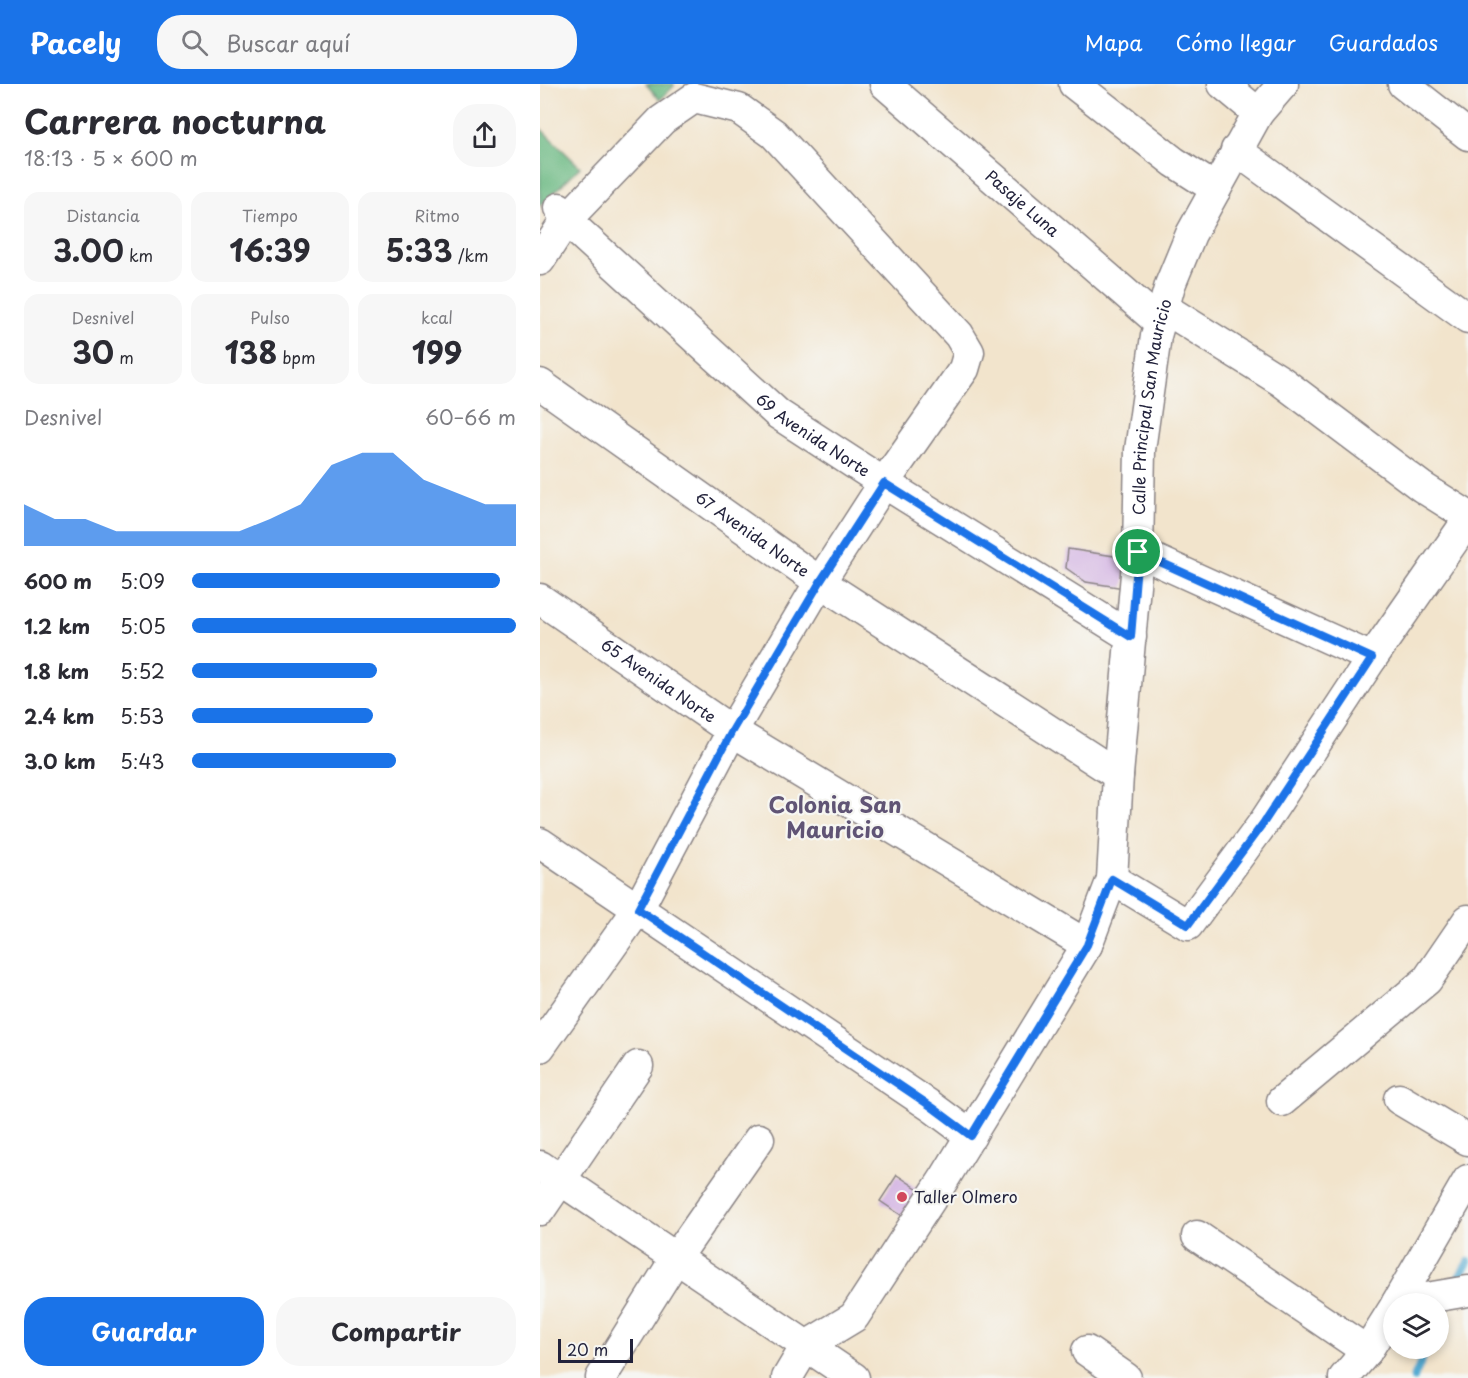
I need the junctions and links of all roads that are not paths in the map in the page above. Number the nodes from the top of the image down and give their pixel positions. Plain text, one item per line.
1 (885, 84) edge
2 (1074, 84) edge
3 (1223, 84) edge
4 (1283, 84) edge
5 (1403, 84) edge
6 (704, 91) edge
7 (1258, 113) junction
8 (1468, 135) edge
9 (1236, 150) junction
10 (1216, 189) junction
11 (562, 214) junction
12 (540, 260) edge
13 (1162, 316) junction
14 (1468, 318) edge
15 (540, 384) edge
16 (884, 483) junction
17 (1468, 518) edge
18 (1138, 552) junction
19 (820, 582) junction
20 (540, 599) edge
21 (1131, 637) junction
22 (1372, 658) junction
23 (732, 731) junction
24 (1118, 775) junction
25 (540, 843) edge
26 (1112, 879) junction
27 (638, 909) junction
28 (1468, 920) edge
29 (1087, 945) junction
30 (540, 1047) edge
31 (638, 1066) dead end
32 (1399, 1099) dead end
33 (1282, 1101) dead end
34 (971, 1136) junction
35 (759, 1138) dead end
36 (1468, 1140) edge
37 (550, 1173) edge
38 (1468, 1180) edge
39 (540, 1210) edge
40 (1197, 1236) dead end
41 (676, 1258) junction
42 (1468, 1291) edge
43 (1402, 1293) edge
44 (1449, 1295) edge
45 (1383, 1325) edge
46 (806, 1346) junction
47 (1087, 1351) dead end
48 (1366, 1351) junction
49 (851, 1376) edge
50 (601, 1378) edge
51 (788, 1378) edge
52 (1126, 1378) edge
53 (1344, 1378) edge

1 - 13 street, Pasaje Luna
2 - 10 street
3 - 7 street
4 - 7 street, Calle Principal San Mauricio
5 - 8 street
6 - 11 street
6 - 16 street
7 - 9 street, Calle Principal San Mauricio
9 - 10 street, Calle Principal San Mauricio
9 - 14 street
10 - 13 street, Calle Principal San Mauricio
11 - 12 street
11 - 16 street, 69 Avenida Norte
13 - 17 street, Pasaje Luna
13 - 18 street, Calle Principal San Mauricio
15 - 19 street, 67 Avenida Norte
16 - 19 street
16 - 21 street, 69 Avenida Norte
17 - 22 street
18 - 21 street, Calle Principal San Mauricio
18 - 22 street
19 - 23 street
19 - 24 street, 67 Avenida Norte
20 - 23 street, 65 Avenida Norte
21 - 24 street, Calle Principal San Mauricio
22 - 26 street
23 - 27 street
23 - 29 street, 65 Avenida Norte
24 - 26 street, Calle Principal San Mauricio
25 - 27 street
26 - 29 street, Calle Principal San Mauricio
27 - 30 street
27 - 34 street
28 - 33 street
29 - 34 street, Calle Principal San Mauricio
31 - 37 street
32 - 36 street
34 - 46 street, Calle Principal San Mauricio
35 - 41 street
37 - 39 street
37 - 41 street
38 - 43 street
40 - 48 street
41 - 46 street
41 - 50 street
42 - 44 street
45 - 48 street
46 - 49 street
46 - 51 street
47 - 52 street
48 - 53 street

